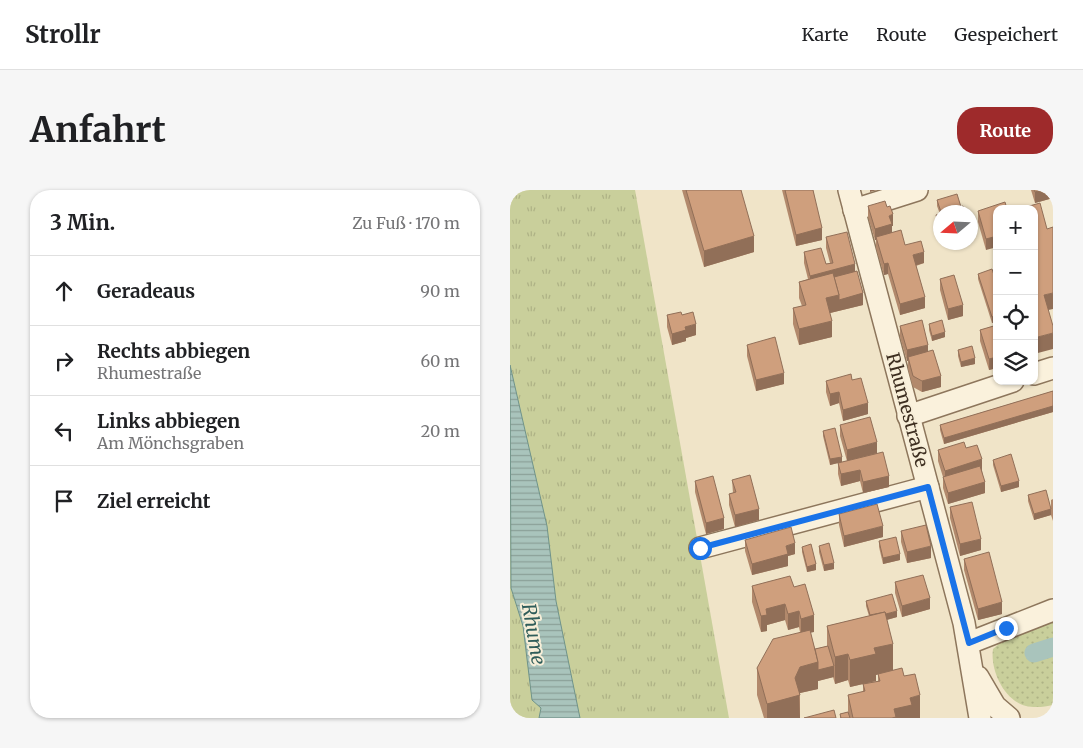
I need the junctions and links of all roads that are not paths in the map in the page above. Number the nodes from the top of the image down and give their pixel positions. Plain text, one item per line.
1 (917, 190) edge
2 (851, 200) edge
3 (1053, 368) edge
4 (1038, 373) edge
5 (1001, 385) edge
6 (908, 416) junction
7 (928, 487) junction
8 (700, 548) dead end
9 (1053, 610) edge
10 (969, 643) junction
11 (973, 667) junction
12 (980, 718) edge
13 (1009, 718) edge

1 - 2 street
2 - 6 street, Rhumestraße
3 - 4 street
5 - 6 street
6 - 7 street, Rhumestraße
7 - 8 street
7 - 10 street, Rhumestraße
9 - 10 street
10 - 11 street, Rhumestraße
11 - 12 street, Rhumestraße
11 - 13 street

